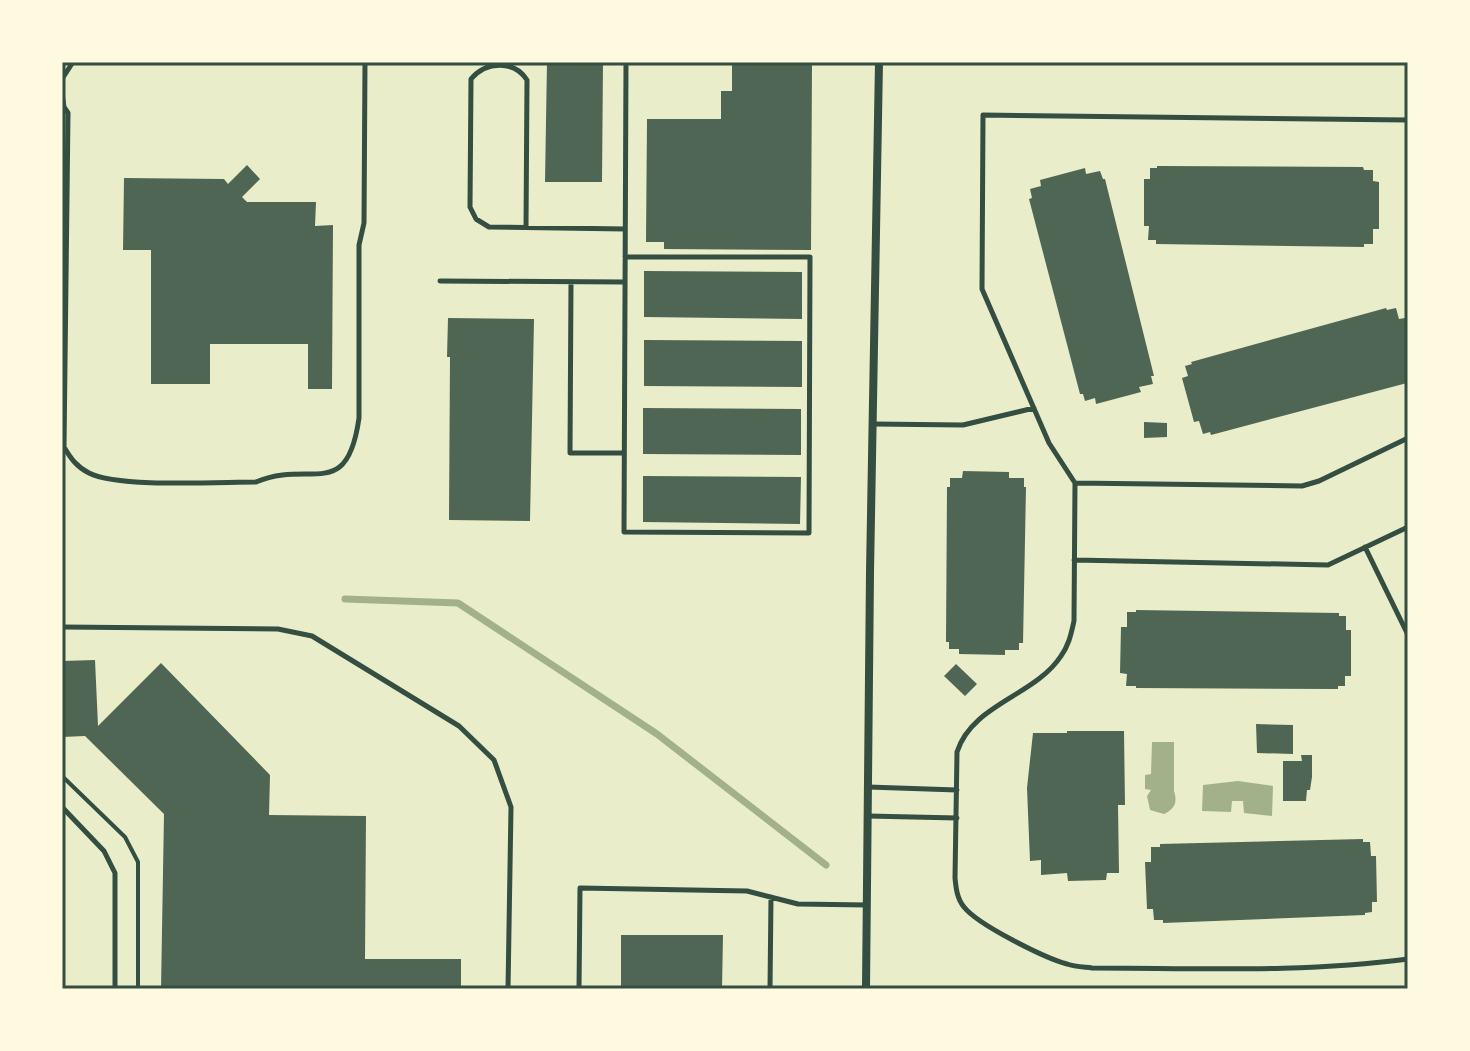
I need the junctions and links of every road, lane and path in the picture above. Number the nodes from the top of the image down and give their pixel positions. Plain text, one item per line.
1 (73, 62) edge
2 (365, 62) edge
3 (626, 62) edge
4 (879, 62) edge
5 (62, 79) edge
6 (62, 94) edge
7 (1408, 120) edge
8 (64, 171) edge
9 (526, 227) junction
10 (625, 229) junction
11 (625, 257) junction
12 (440, 281) dead end
13 (571, 282) junction
14 (625, 282) junction
15 (1034, 408) junction
16 (873, 424) junction
17 (1408, 438) edge
18 (624, 453) junction
19 (1075, 483) junction
20 (1408, 527) edge
21 (1365, 547) junction
22 (1074, 560) junction
23 (62, 627) edge
24 (1408, 635) edge
25 (868, 787) junction
26 (957, 790) junction
27 (62, 807) edge
28 (868, 816) junction
29 (957, 818) junction
30 (771, 897) junction
31 (867, 905) junction
32 (1408, 959) edge
33 (115, 989) edge
34 (508, 989) edge
35 (579, 989) edge
36 (770, 989) edge
37 (866, 989) edge

1 - 5 lane
2 - 8 lane
3 - 10 lane
4 - 16 street
6 - 8 lane
7 - 15 lane
9 - 9 lane
9 - 10 lane
10 - 11 lane
11 - 14 lane
11 - 18 lane
12 - 13 lane
13 - 14 lane
13 - 18 lane
14 - 18 lane
15 - 16 lane
15 - 19 lane
16 - 25 street
17 - 19 lane
19 - 22 lane
20 - 21 lane
21 - 22 lane
21 - 24 lane
22 - 26 lane
23 - 34 lane
25 - 26 lane
25 - 28 street
26 - 29 lane
27 - 33 lane
28 - 29 lane
28 - 31 street
29 - 32 lane
30 - 31 lane
30 - 35 lane
30 - 36 lane
31 - 37 street

